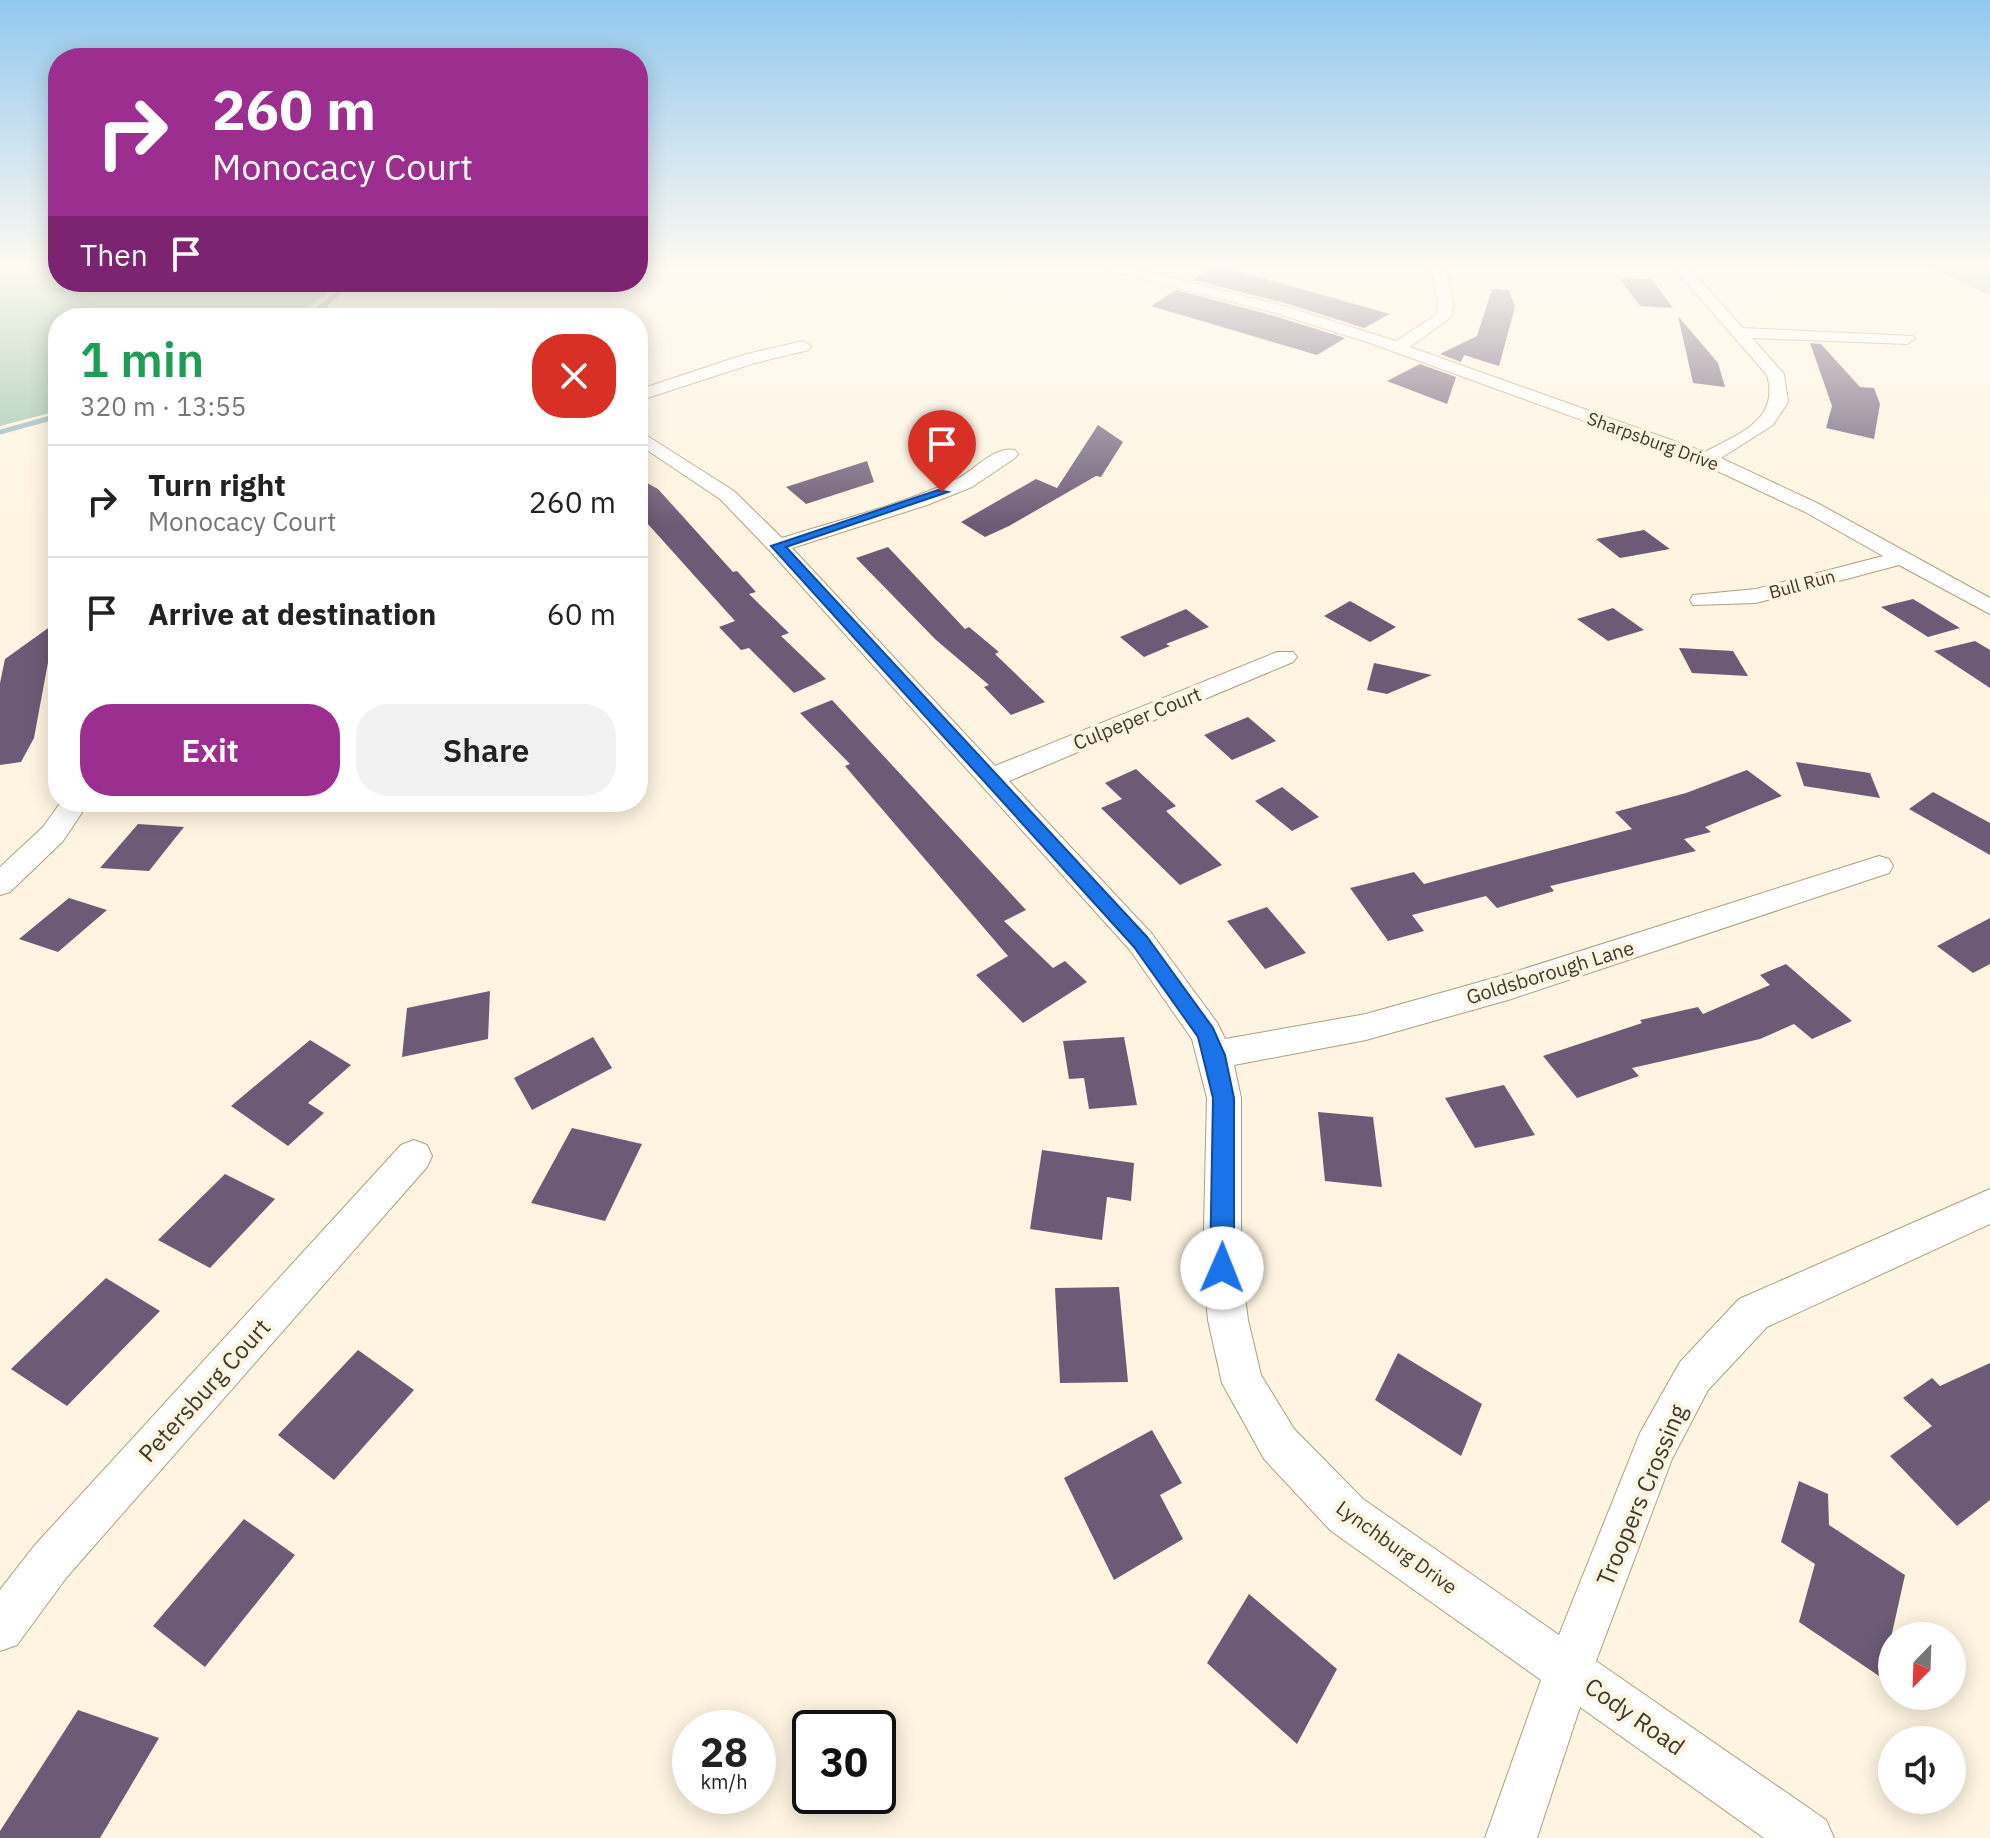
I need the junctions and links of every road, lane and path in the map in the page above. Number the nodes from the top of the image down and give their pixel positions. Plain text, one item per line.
1 (775, 353) edge
2 (1410, 353) edge
3 (1755, 353) edge
4 (648, 393) edge
5 (648, 443) edge
6 (1008, 454) dead end
7 (1707, 459) junction
8 (778, 546) junction
9 (1901, 558) junction
10 (1701, 600) dead end
11 (1990, 607) edge
12 (1285, 657) dead end
13 (989, 779) junction
14 (68, 812) edge
15 (1879, 866) dead end
16 (0, 884) edge
17 (1215, 1055) junction
18 (414, 1156) dead end
19 (1990, 1206) edge
20 (0, 1628) edge
21 (1569, 1669) junction
22 (1511, 1838) edge
23 (1808, 1838) edge

1 - 4 street
2 - 7 street, Sharpsburg Drive
3 - 7 street
5 - 8 street, Lynchburg Drive
6 - 8 street
7 - 9 street, Sharpsburg Drive
8 - 13 street, Lynchburg Drive
9 - 10 street, Bull Run
9 - 11 street, Sharpsburg Drive
12 - 13 street, Culpeper Court
13 - 17 street, Lynchburg Drive
14 - 16 street
15 - 17 street, Goldsborough Lane
17 - 21 street, Lynchburg Drive
18 - 20 street, Petersburg Court
19 - 21 street, Troopers Crossing
21 - 22 street, Cody Road
21 - 23 street, Cody Road

